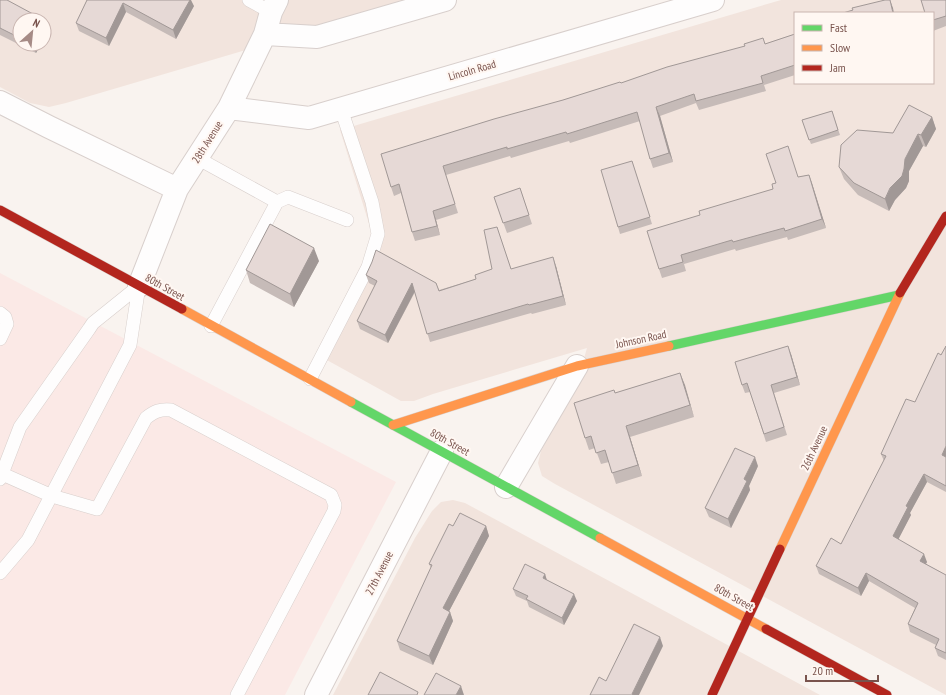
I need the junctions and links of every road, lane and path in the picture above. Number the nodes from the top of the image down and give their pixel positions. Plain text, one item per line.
1 (249, 0) edge
2 (445, 0) edge
3 (713, 0) edge
4 (274, 6) edge
5 (265, 34) junction
6 (0, 102) edge
7 (229, 108) junction
8 (341, 109) junction
9 (197, 158) junction
10 (177, 189) junction
11 (278, 202) junction
12 (0, 210) edge
13 (946, 216) edge
14 (347, 220) dead end
15 (139, 286) junction
16 (899, 295) junction
17 (2, 315) edge
18 (211, 326) junction
19 (0, 339) edge
20 (577, 366) junction
21 (310, 379) junction
22 (393, 424) junction
23 (442, 451) junction
24 (1, 475) edge
25 (506, 487) junction
26 (52, 496) junction
27 (0, 573) edge
28 (747, 618) junction
29 (237, 695) edge
30 (316, 695) edge
31 (712, 695) edge
32 (888, 695) edge

1 - 4 lane
2 - 5 street
3 - 8 street, Lincoln Road
4 - 5 street, 28th Avenue
5 - 7 street, 28th Avenue
6 - 10 street
7 - 8 street, Lincoln Road
7 - 9 street, 28th Avenue
8 - 21 lane
9 - 10 street, 28th Avenue
9 - 11 lane
10 - 15 street, 28th Avenue
11 - 14 lane
11 - 18 lane
12 - 15 street, 80th Street
13 - 16 street, 26th Avenue
15 - 18 street, 80th Street
15 - 24 lane
15 - 26 lane
16 - 20 street, Johnson Road
16 - 28 street, 26th Avenue
17 - 19 lane
18 - 21 street, 80th Street
20 - 22 street, Johnson Road
20 - 25 street
21 - 22 street, 80th Street
22 - 23 street, 80th Street
23 - 25 street, 80th Street
23 - 30 street, 27th Avenue
24 - 26 lane
25 - 28 street, 80th Street
26 - 27 lane
26 - 29 lane
28 - 31 street, 26th Avenue
28 - 32 street, 80th Street

